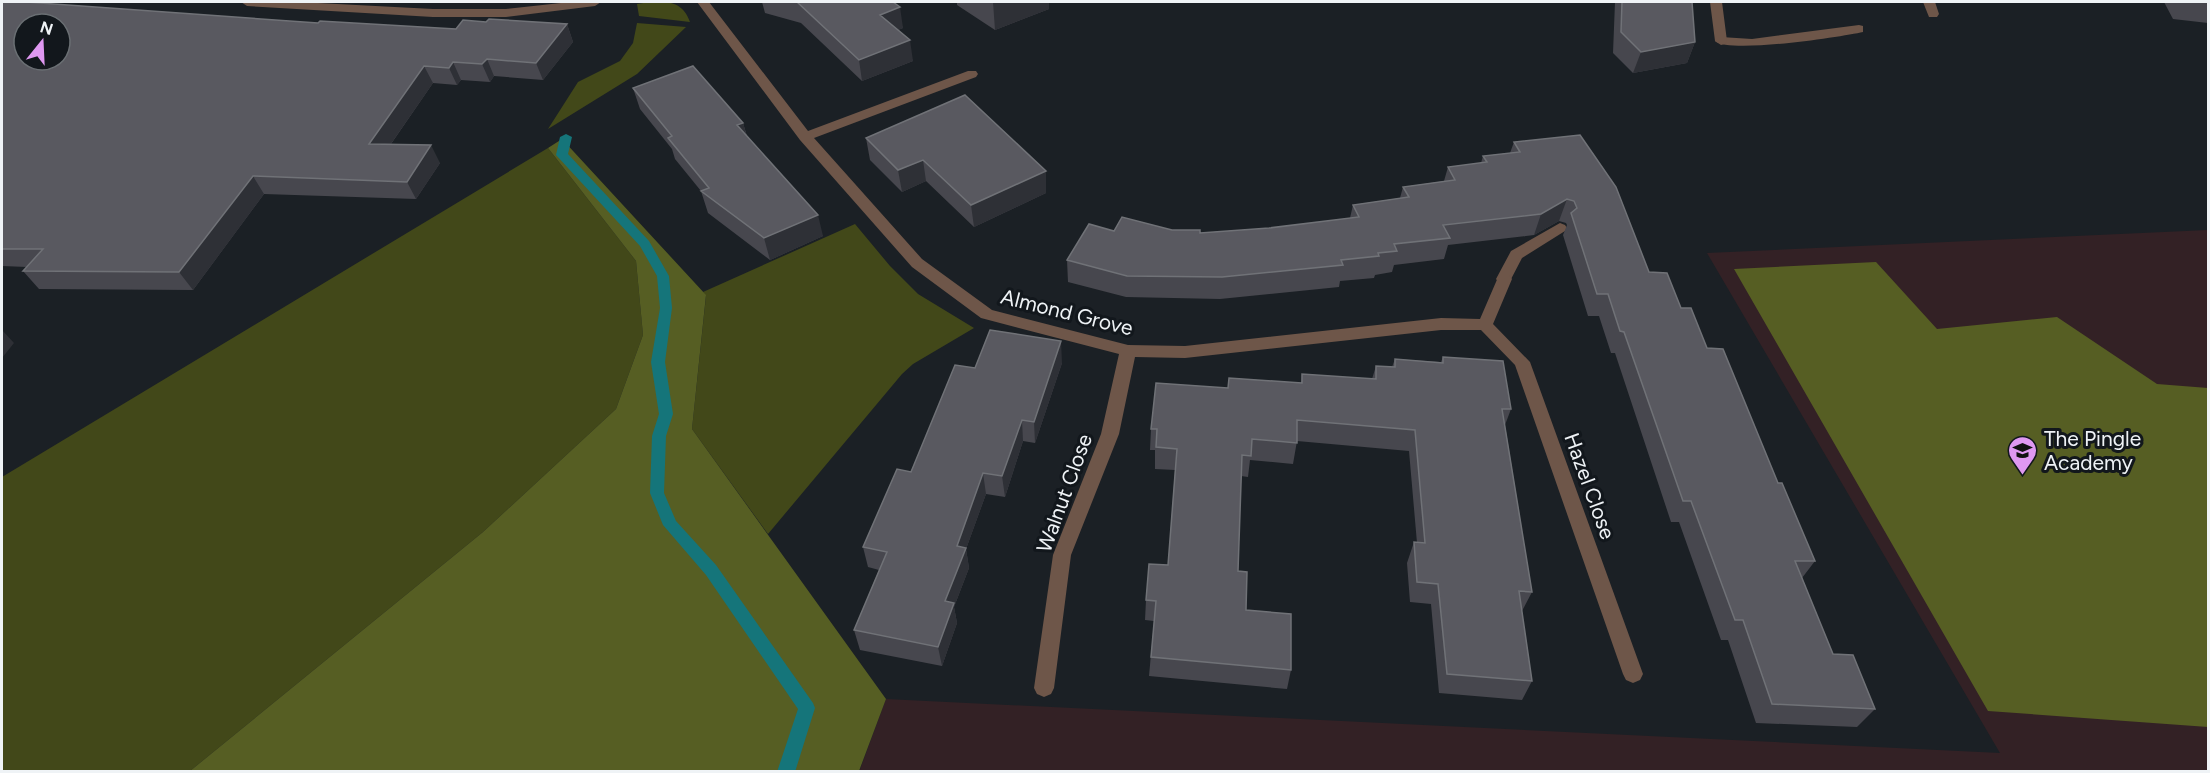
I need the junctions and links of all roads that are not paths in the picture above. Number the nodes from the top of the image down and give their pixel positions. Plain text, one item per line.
1 (247, 2) edge
2 (442, 2) edge
3 (595, 2) edge
4 (703, 2) edge
5 (1716, 2) edge
6 (1929, 2) edge
7 (433, 13) junction
8 (1933, 14) dead end
9 (1858, 29) dead end
10 (972, 74) dead end
11 (805, 138) junction
12 (1560, 228) dead end
13 (1485, 325) junction
14 (1128, 351) junction
15 (1633, 674) dead end
16 (1044, 688) dead end

1 - 7 street
2 - 7 street
3 - 7 street
4 - 11 street, Almond Grove
5 - 9 street
6 - 8 street
10 - 11 street
11 - 14 street, Almond Grove
12 - 13 street
13 - 14 street, Almond Grove
13 - 15 street, Hazel Close
14 - 16 street, Walnut Close

